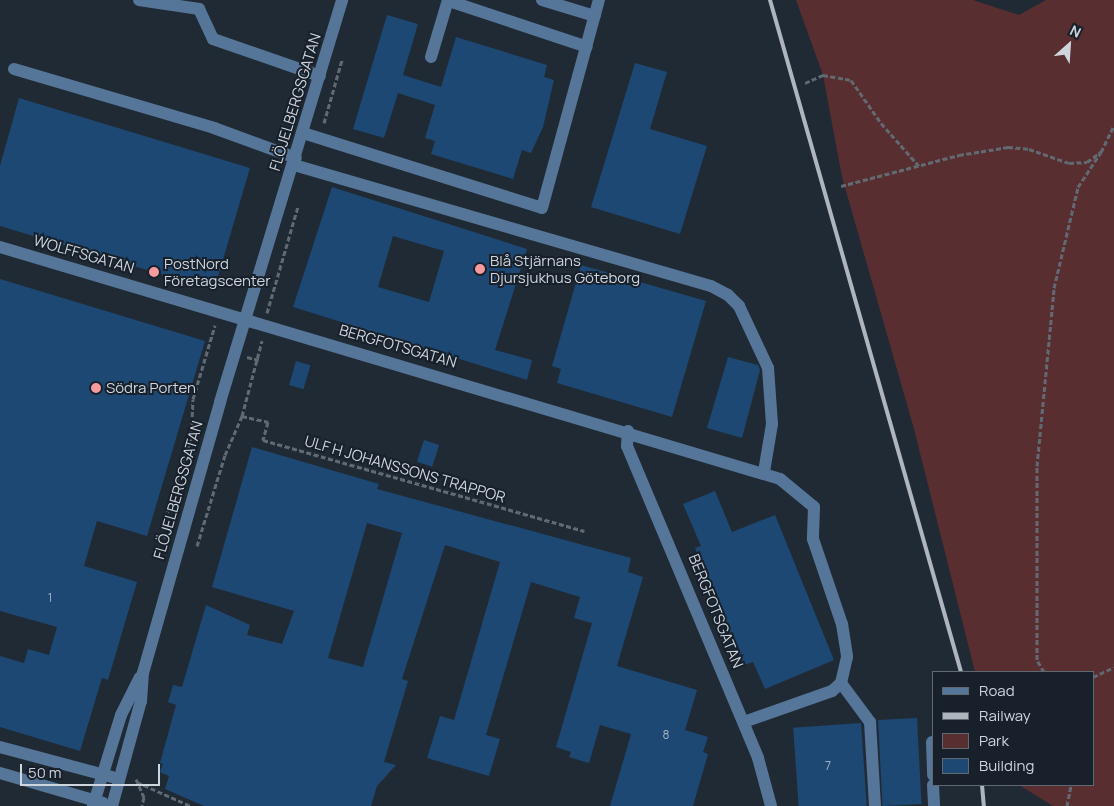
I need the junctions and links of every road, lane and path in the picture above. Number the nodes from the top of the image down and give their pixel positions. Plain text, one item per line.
1 (139, 0) edge
2 (342, 0) edge
3 (448, 0) edge
4 (542, 0) edge
5 (599, 0) edge
6 (595, 16) junction
7 (587, 47) junction
8 (344, 54) dead end
9 (431, 57) dead end
10 (14, 69) dead end
11 (320, 76) junction
12 (805, 83) dead end
13 (1114, 125) edge
14 (304, 133) junction
15 (319, 138) junction
16 (1101, 152) junction
17 (295, 161) junction
18 (919, 166) junction
19 (841, 186) dead end
20 (300, 197) dead end
21 (0, 247) edge
22 (219, 310) junction
23 (246, 318) junction
24 (265, 325) junction
25 (242, 416) junction
26 (628, 431) junction
27 (764, 472) junction
28 (584, 531) dead end
29 (167, 542) dead end
30 (195, 554) dead end
31 (1114, 668) edge
32 (1043, 671) edge
33 (143, 673) junction
34 (1094, 677) edge
35 (841, 683) junction
36 (744, 722) junction
37 (0, 747) edge
38 (134, 771) dead end
39 (0, 773) edge
40 (104, 774) junction
41 (119, 778) junction
42 (136, 781) junction
43 (933, 786) edge
44 (1071, 786) edge
45 (94, 804) edge
46 (114, 806) edge
47 (142, 806) edge
48 (191, 806) edge
49 (771, 806) edge
50 (875, 806) edge
51 (934, 806) edge
52 (1068, 806) edge

1 - 11 street
2 - 11 street, FLÖJELBERGSGATAN
3 - 7 street
3 - 9 street
4 - 6 street
5 - 6 street
6 - 7 street
7 - 15 street
8 - 15 path
10 - 17 street
11 - 14 street, FLÖJELBERGSGATAN
12 - 18 path
13 - 16 path
14 - 15 street
14 - 17 street, FLÖJELBERGSGATAN
16 - 18 path
16 - 32 path
17 - 23 street, FLÖJELBERGSGATAN
17 - 27 street
18 - 19 path
20 - 24 path
21 - 22 street, WOLFFSGATAN
22 - 23 street, WOLFFSGATAN
22 - 29 path
23 - 24 street, BERGFOTSGATAN
23 - 33 street, FLÖJELBERGSGATAN
24 - 25 path
24 - 26 street, BERGFOTSGATAN
25 - 28 path, ULF H JOHANSSONS TRAPPOR
25 - 30 path
26 - 27 street, BERGFOTSGATAN
26 - 36 street, BERGFOTSGATAN
27 - 35 street, BERGFOTSGATAN
31 - 34 path
33 - 40 street, FLÖJELBERGSGATAN
33 - 41 street, FLÖJELBERGSGATAN
35 - 36 street
35 - 50 street
36 - 49 street, BERGFOTSGATAN
37 - 40 street
38 - 42 path
39 - 45 street
40 - 41 street
40 - 45 street, FLÖJELBERGSGATAN
41 - 46 street, FLÖJELBERGSGATAN
42 - 47 path
42 - 48 path
43 - 51 street
44 - 52 path
45 - 46 street

